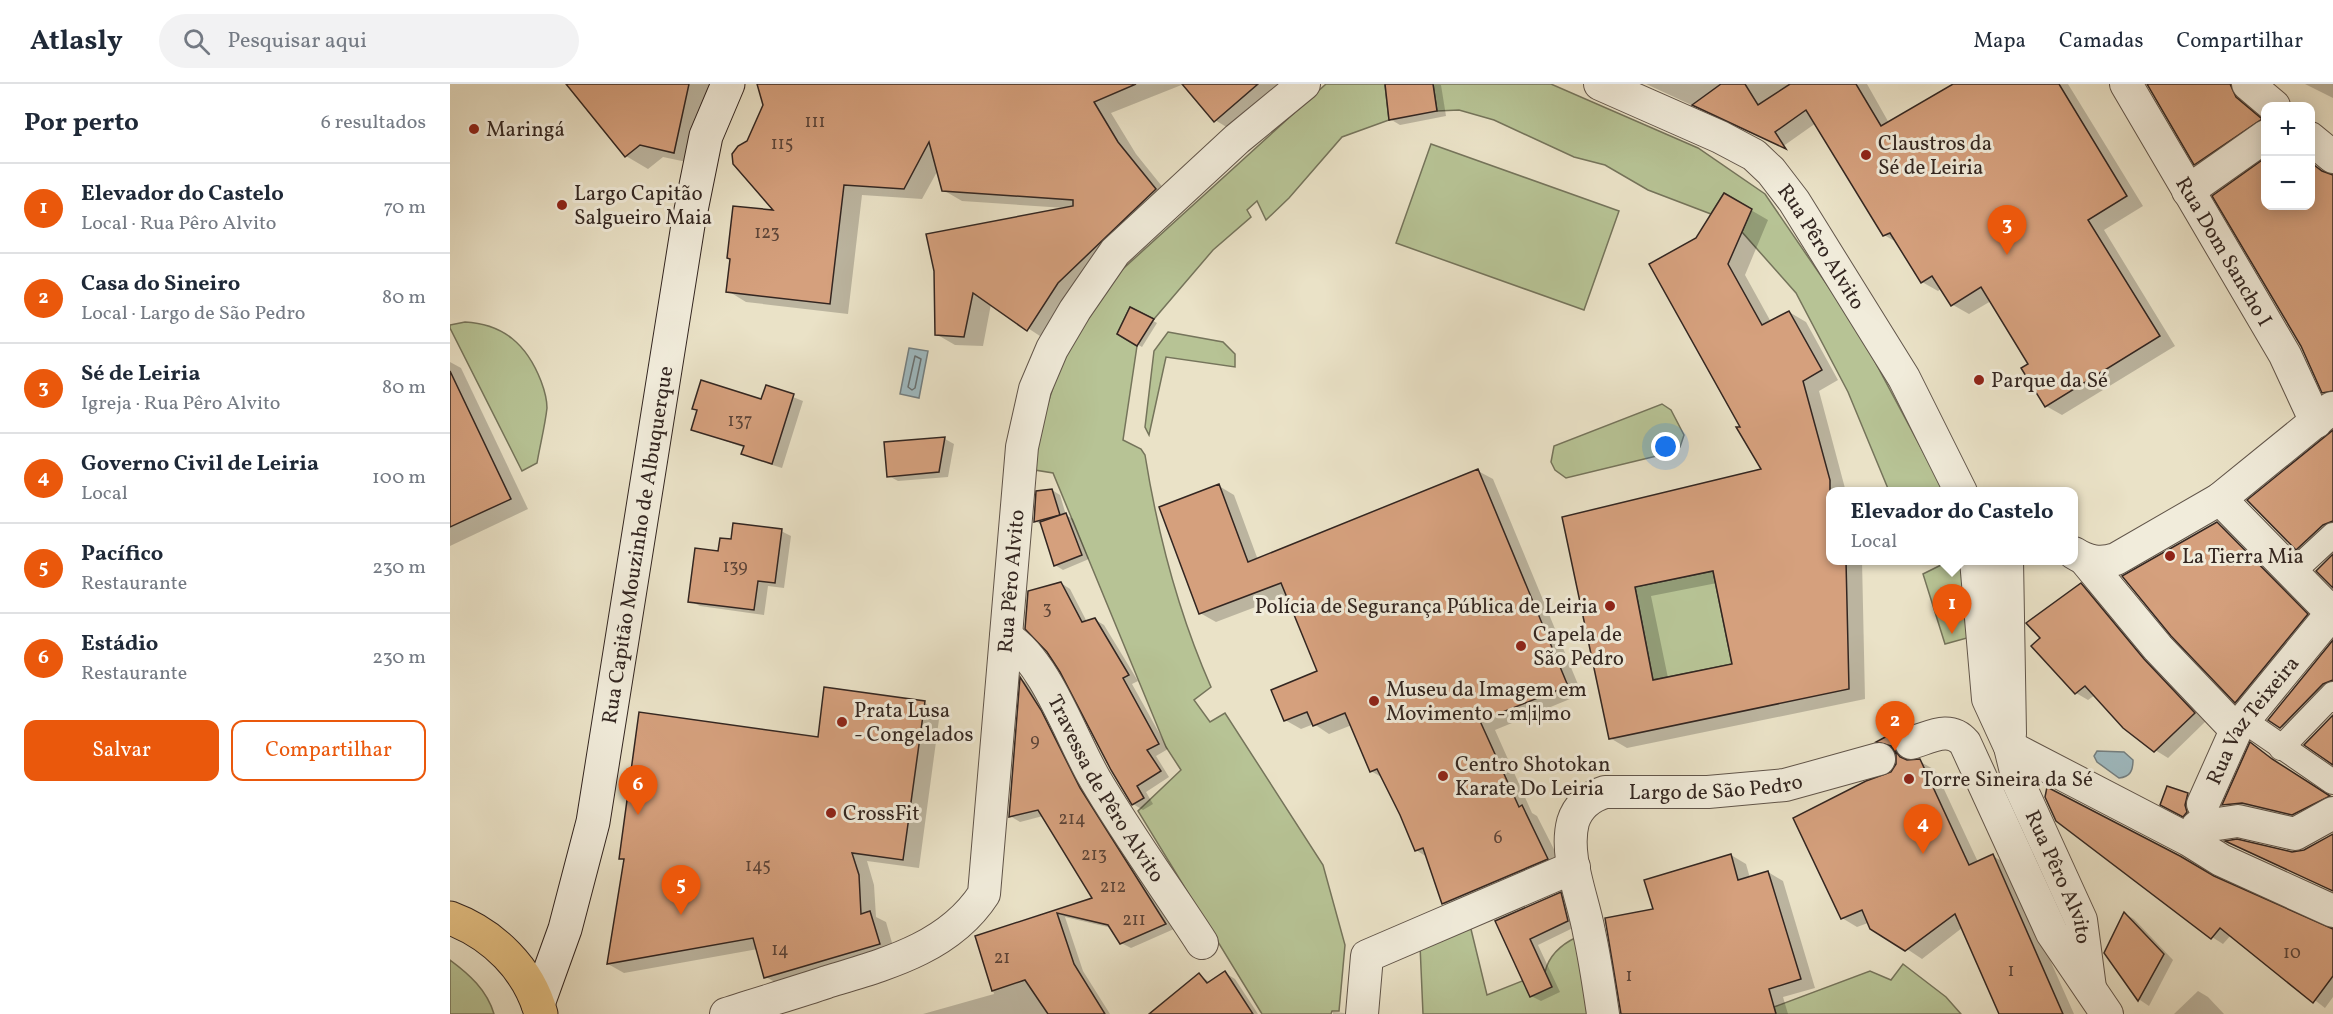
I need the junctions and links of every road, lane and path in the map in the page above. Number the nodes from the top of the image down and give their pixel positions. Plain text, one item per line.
1 (728, 84) edge
2 (1304, 84) edge
3 (1600, 84) edge
4 (2126, 84) edge
5 (2248, 84) edge
6 (2269, 102) edge
7 (2261, 139) edge
8 (2315, 142) edge
9 (2333, 157) edge
10 (2188, 191) junction
11 (2324, 415) edge
12 (1958, 487) edge
13 (2220, 499) junction
14 (2333, 535) edge
15 (2080, 557) edge
16 (1976, 565) edge
17 (2007, 565) edge
18 (2293, 572) junction
19 (2333, 613) edge
20 (1006, 637) junction
21 (2333, 694) edge
22 (2239, 725) junction
23 (1911, 743) dead end
24 (2010, 747) junction
25 (2281, 748) junction
26 (1879, 759) dead end
27 (2333, 782) edge
28 (2333, 813) edge
29 (1575, 867) junction
30 (2333, 911) edge
31 (450, 918) edge
32 (1202, 943) dead end
33 (2090, 988) junction
34 (540, 1009) edge
35 (726, 1014) edge
36 (1362, 1014) edge
37 (1603, 1014) edge
38 (2107, 1014) edge

1 - 34 main road, Rua Capitão Mouzinho de Albuquerque
2 - 20 street, Rua Pêro Alvito
3 - 12 street, Rua Pêro Alvito
4 - 10 street, Rua Dom Sancho I
5 - 6 street
7 - 10 street
8 - 9 street
10 - 11 street, Rua Dom Sancho I
11 - 13 street
13 - 15 street
13 - 18 street
14 - 18 street
15 - 22 street
16 - 24 street, Rua Pêro Alvito
17 - 24 street
18 - 19 street
19 - 22 street, Rua Vaz Teixeira
20 - 32 street, Travessa de Pêro Alvito
20 - 35 street, Rua Pêro Alvito
21 - 25 street
22 - 25 street
22 - 28 street, Rua Vaz Teixeira
23 - 33 street
24 - 30 street
24 - 33 street, Rua Pêro Alvito
25 - 27 street
26 - 29 street, Largo de São Pedro
29 - 36 street
29 - 37 street, Largo de São Pedro
31 - 34 main road
33 - 38 street

